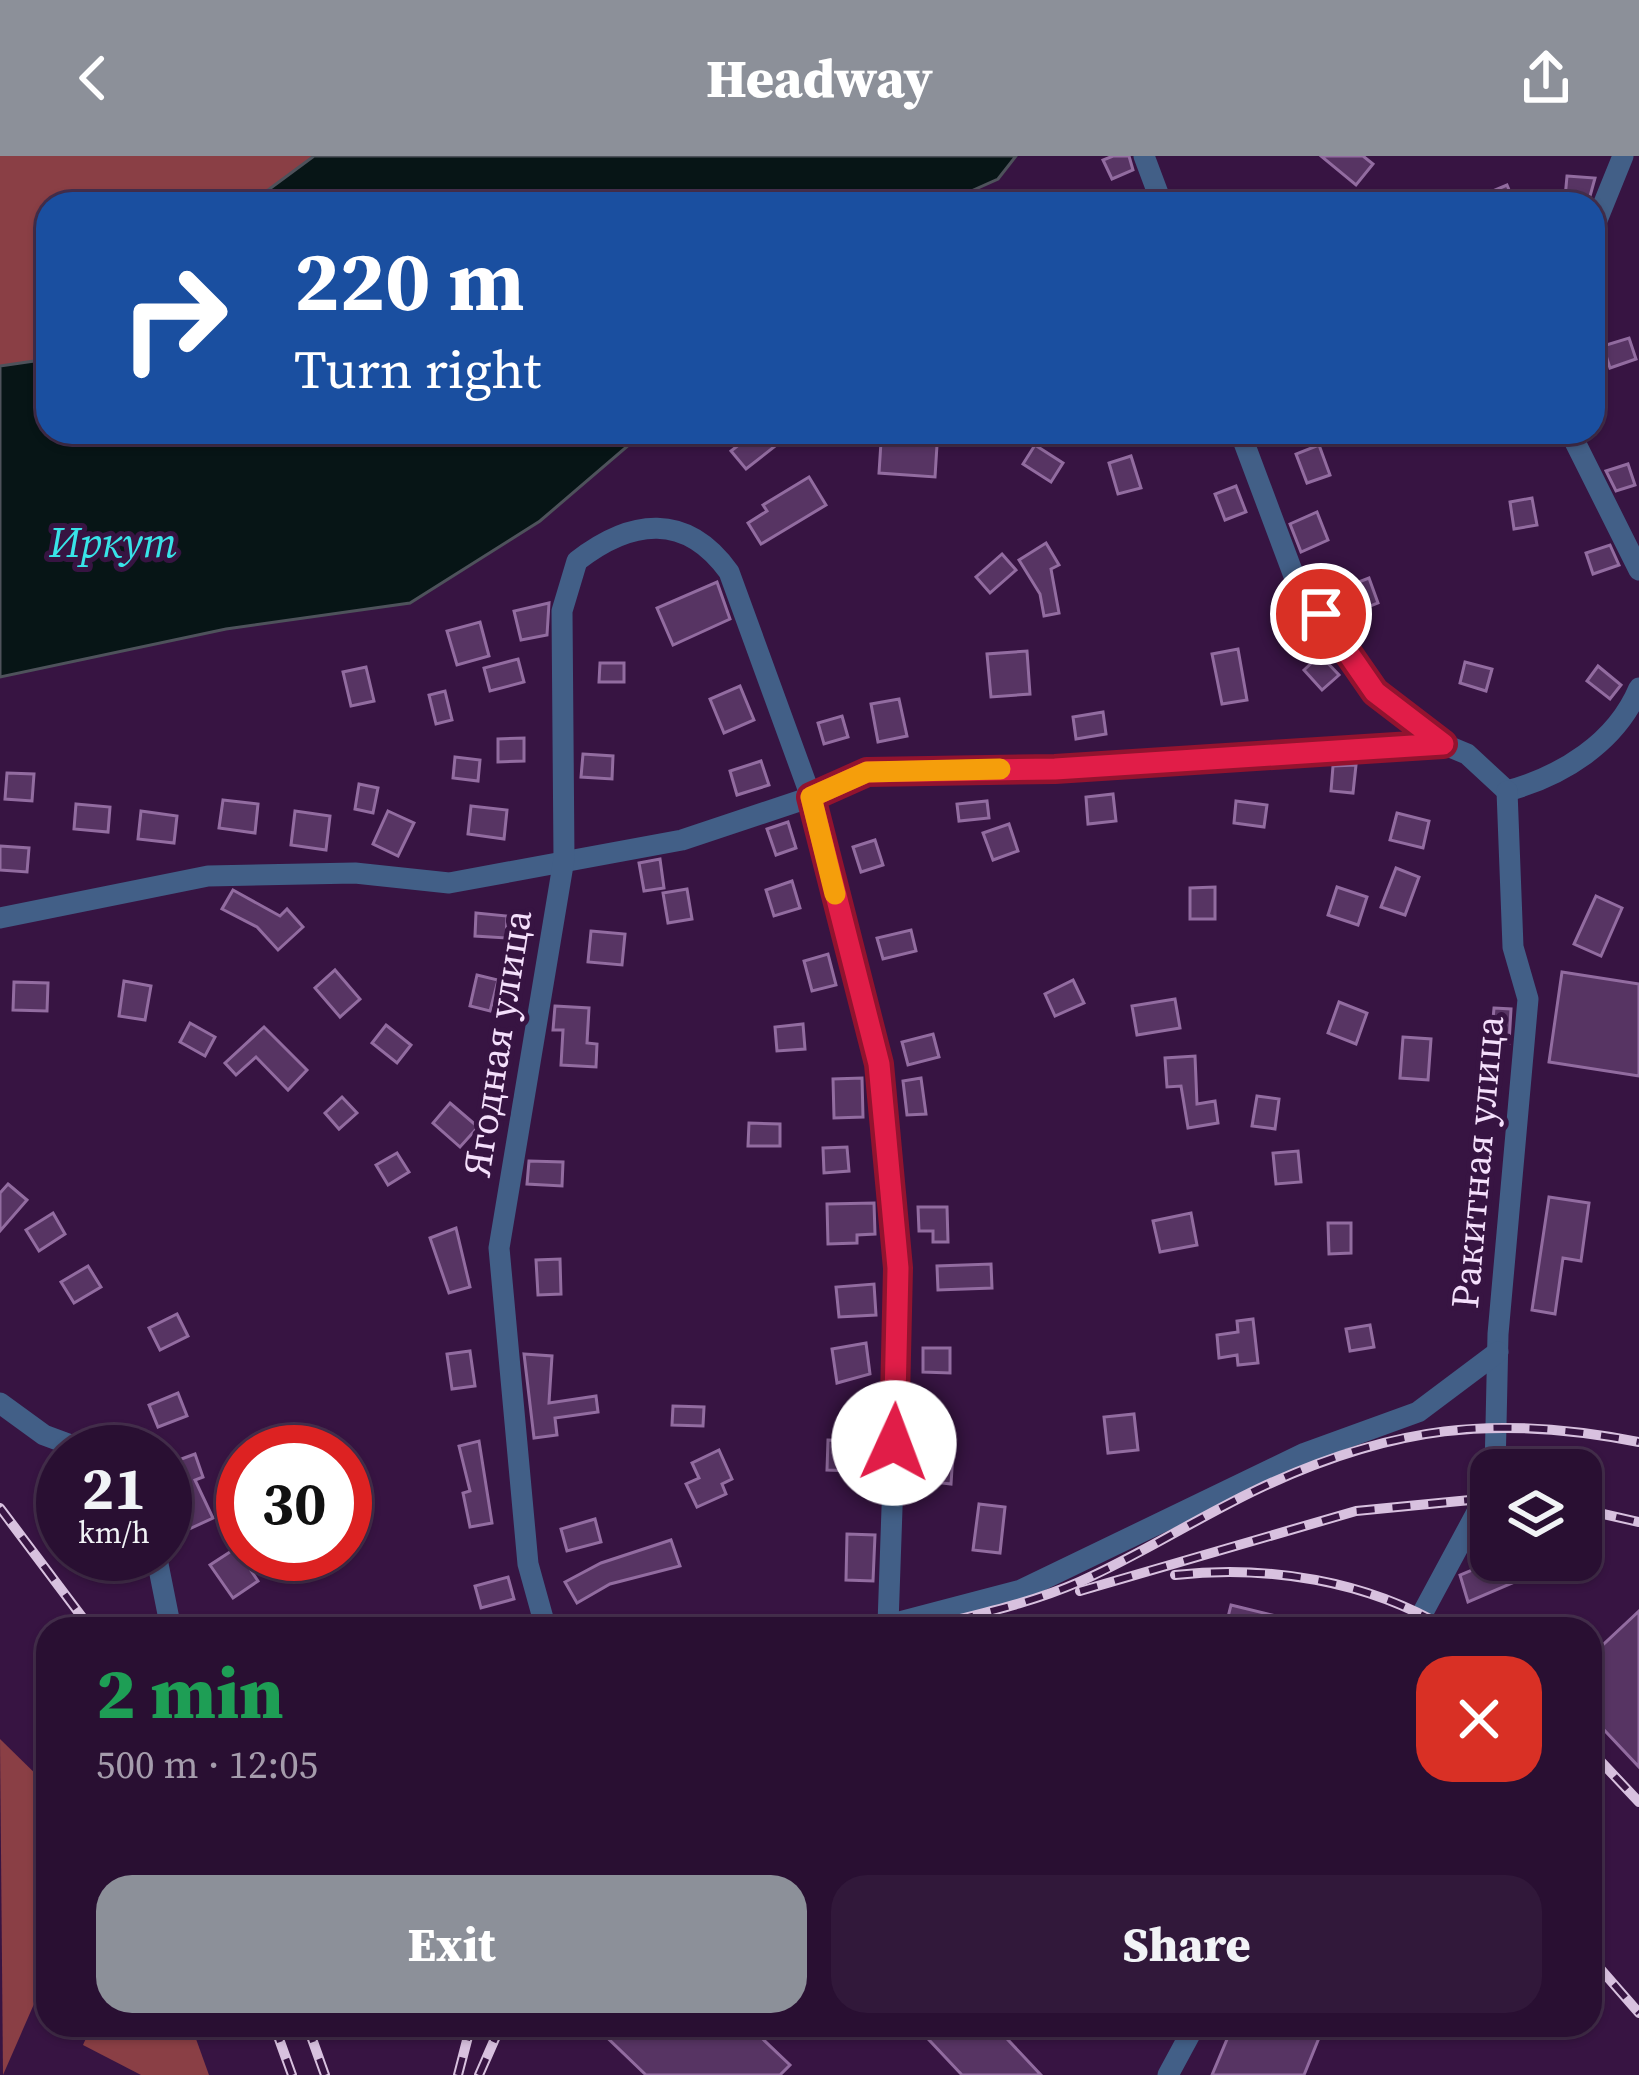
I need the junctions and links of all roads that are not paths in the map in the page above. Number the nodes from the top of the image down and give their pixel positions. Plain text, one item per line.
1 (1144, 156) edge
2 (1624, 156) edge
3 (1158, 192) edge
4 (1605, 201) edge
5 (1244, 444) edge
6 (1576, 444) edge
7 (1639, 570) edge
8 (1639, 688) edge
9 (1443, 744) junction
10 (1507, 791) junction
11 (811, 797) junction
12 (564, 859) junction
13 (0, 918) edge
14 (1498, 1352) junction
15 (0, 1403) edge
16 (36, 1429) edge
17 (1496, 1449) edge
18 (1470, 1525) edge
19 (161, 1581) edge
20 (169, 1617) edge
21 (543, 1617) edge
22 (881, 1617) edge
23 (918, 1617) edge
24 (1420, 1617) edge
25 (1189, 2037) edge
26 (1168, 2075) edge

1 - 3 street
2 - 4 street
5 - 9 street
6 - 7 street
8 - 10 street
9 - 10 street
9 - 11 street
10 - 14 street, Ракитная улица
11 - 12 street
11 - 12 street, Ягодная улица
11 - 22 street
12 - 13 street
12 - 21 street, Ягодная улица
14 - 17 street, Ракитная улица
14 - 23 street
15 - 16 street
18 - 24 street
19 - 20 street
25 - 26 street

